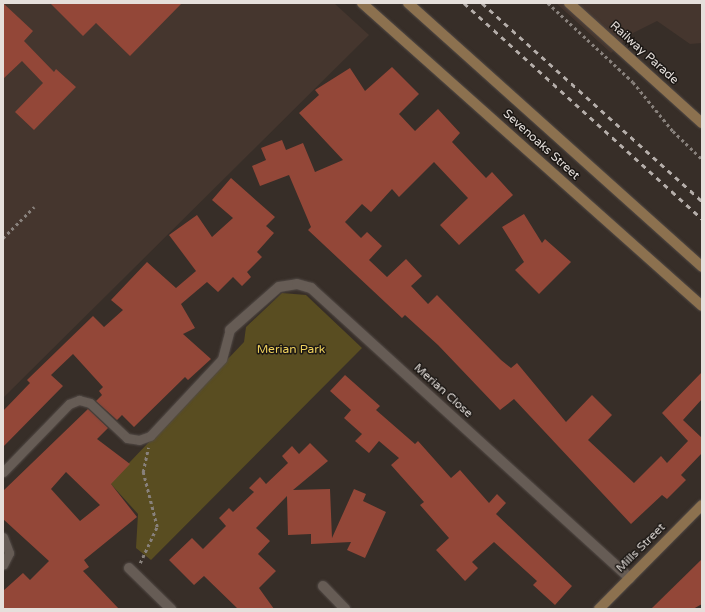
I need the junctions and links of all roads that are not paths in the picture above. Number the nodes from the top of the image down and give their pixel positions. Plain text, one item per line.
1 (362, 3) edge
2 (408, 3) edge
3 (569, 3) edge
4 (702, 123) edge
5 (702, 267) edge
6 (702, 306) edge
7 (230, 330) joint
8 (3, 472) edge
9 (702, 505) edge
10 (3, 537) edge
11 (3, 565) edge
12 (132, 570) road end
13 (630, 578) junction
14 (323, 586) dead end
15 (171, 609) edge
16 (345, 609) edge
17 (599, 609) edge

1 - 6 main road, Sevenoaks Street
2 - 5 main road, Sevenoaks Street
3 - 4 main road, Railway Parade
7 - 8 lane
7 - 13 street, Merian Close
9 - 13 main road, Mills Street
10 - 11 lane
12 - 15 street
13 - 17 main road, Mills Street
14 - 16 street

